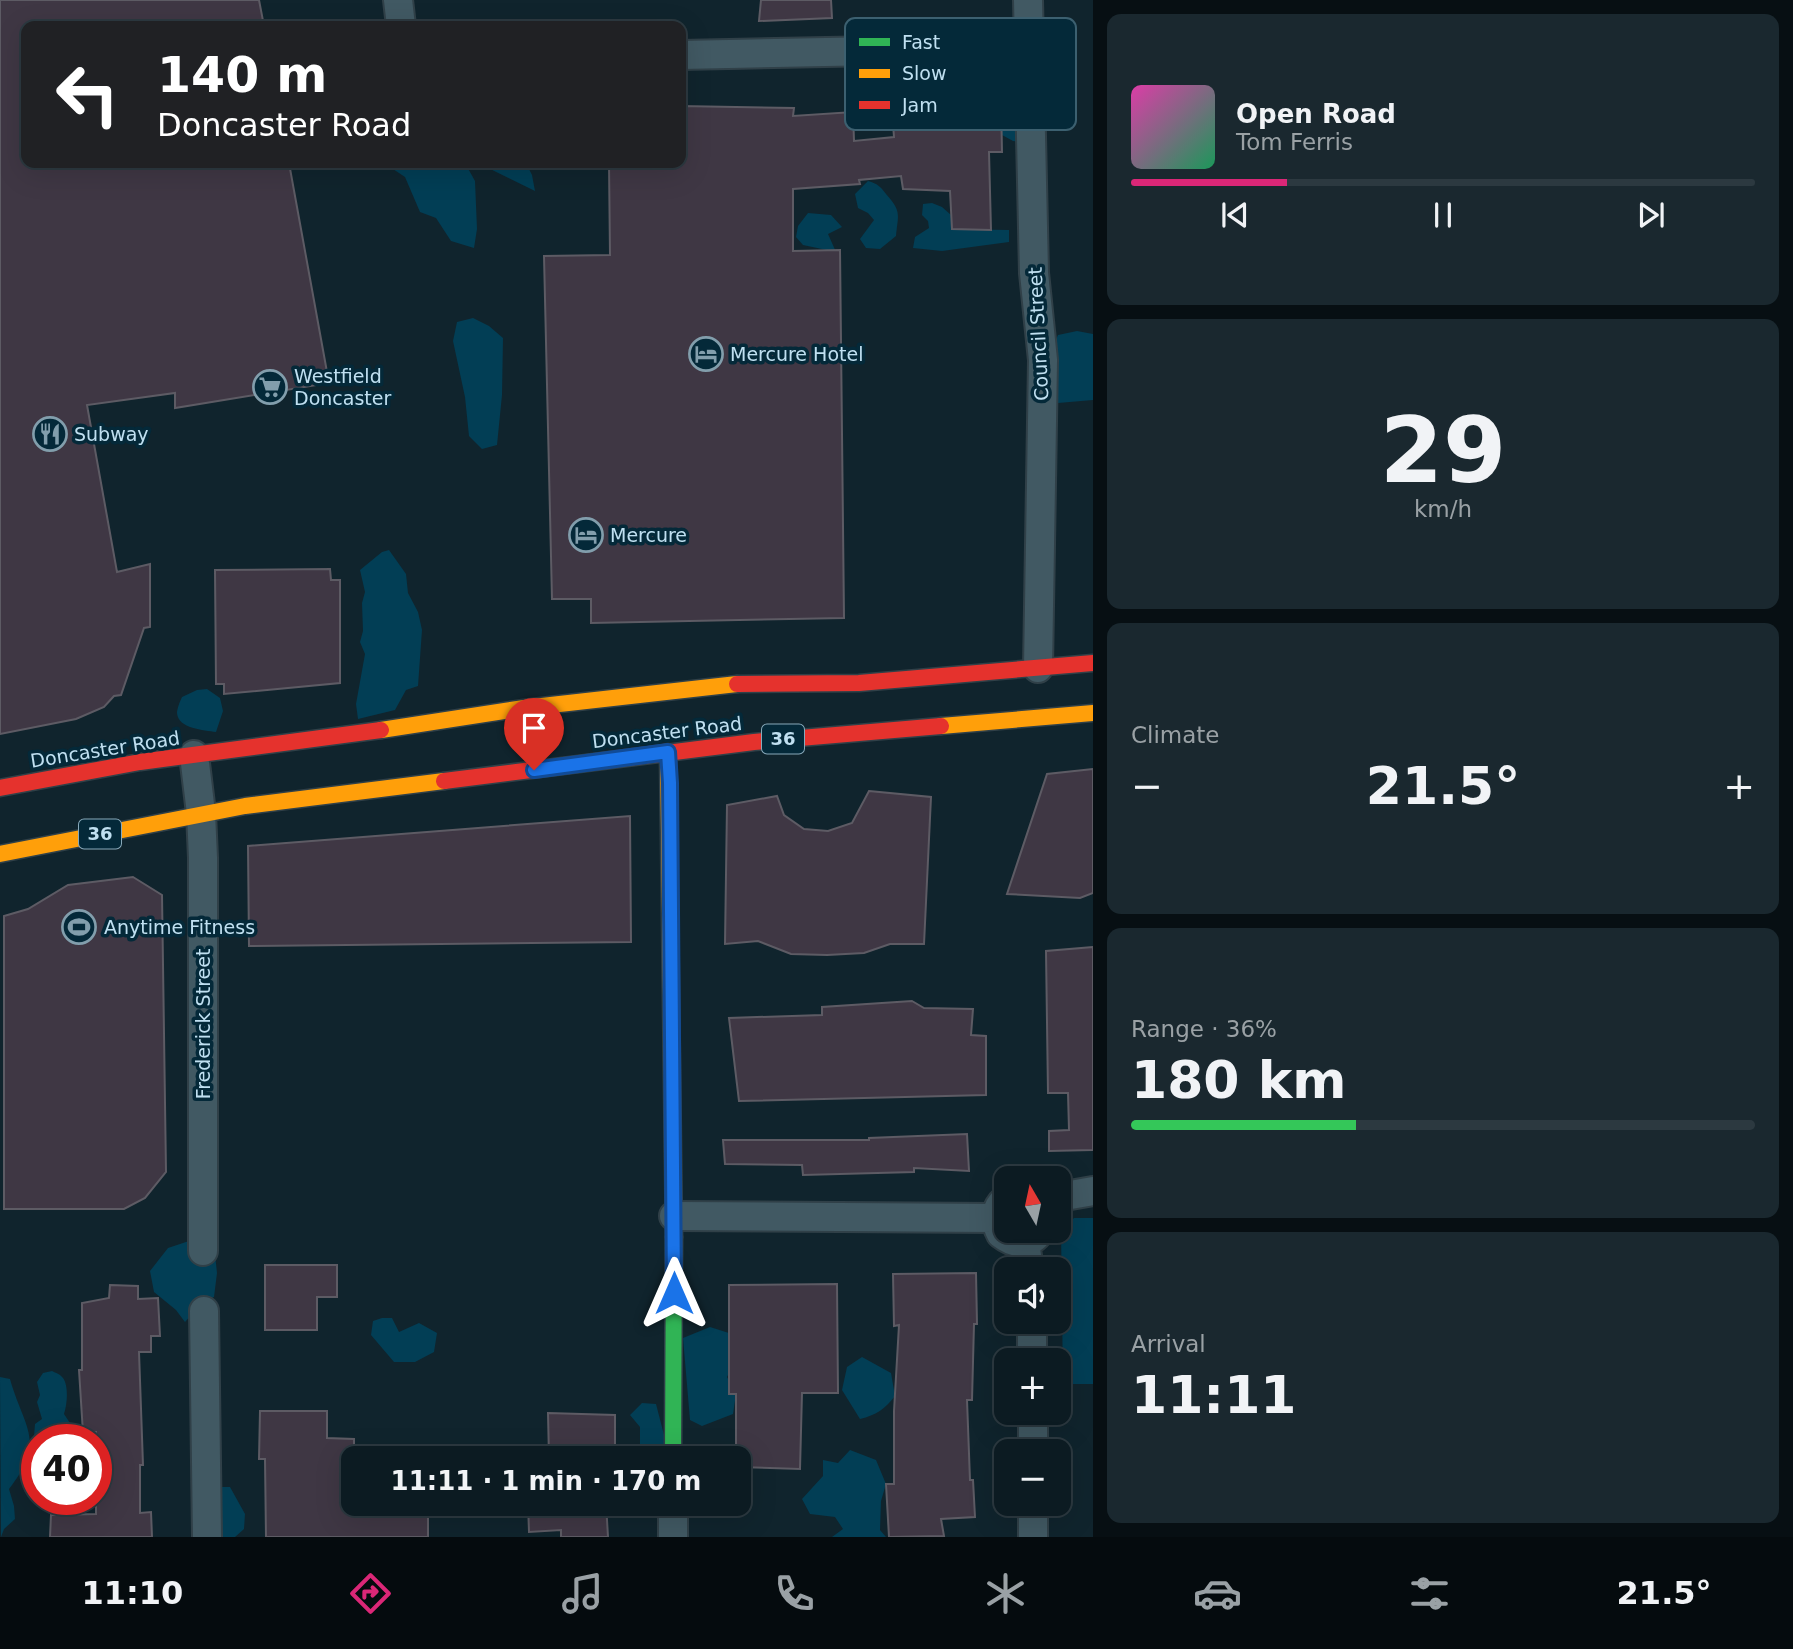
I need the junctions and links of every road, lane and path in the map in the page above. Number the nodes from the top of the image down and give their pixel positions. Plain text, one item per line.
1 (398, 0) edge
2 (1028, 0) edge
3 (1028, 18) edge
4 (400, 21) edge
5 (845, 52) edge
6 (686, 55) edge
7 (1031, 130) edge
8 (1093, 663) edge
9 (1038, 674) junction
10 (1093, 713) edge
11 (668, 752) junction
12 (194, 755) junction
13 (0, 788) edge
14 (201, 813) junction
15 (0, 854) edge
16 (1093, 1191) edge
17 (1071, 1195) edge
18 (994, 1208) edge
19 (674, 1216) junction
20 (203, 1251) dead end
21 (204, 1311) dead end
22 (673, 1446) edge
23 (673, 1516) edge
24 (1033, 1516) edge
25 (207, 1537) edge
26 (673, 1537) edge
27 (1033, 1537) edge

1 - 4 street
2 - 3 street, Council Street
5 - 6 street
7 - 9 street, Council Street
8 - 9 main road, Doncaster Road
9 - 12 main road, Doncaster Road
10 - 11 main road, Doncaster Road / 36
11 - 14 main road, Doncaster Road / 36
11 - 19 main road
12 - 13 main road, Doncaster Road
12 - 14 street, Frederick Street
14 - 15 main road, Doncaster Road / 36
14 - 20 street, Frederick Street
16 - 17 street
18 - 19 street
19 - 22 main road
21 - 25 street
23 - 26 street
24 - 27 street

